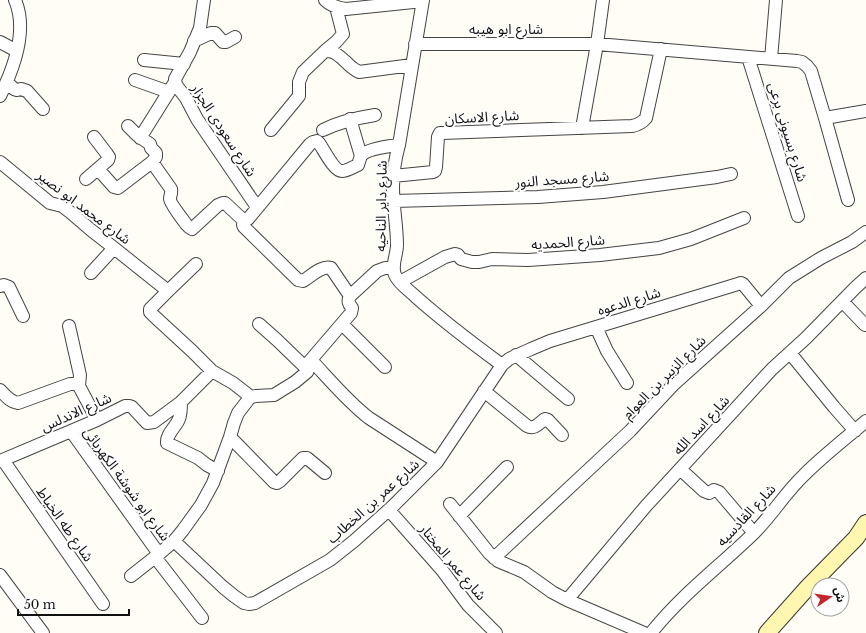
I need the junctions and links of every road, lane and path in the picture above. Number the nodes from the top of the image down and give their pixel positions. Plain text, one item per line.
1 (17, 0) edge
2 (204, 0) edge
3 (325, 0) edge
4 (423, 0) edge
5 (603, 0) edge
6 (776, 0) edge
7 (336, 7) junction
8 (235, 37) dead end
9 (194, 41) junction
10 (0, 42) edge
11 (415, 44) junction
12 (597, 44) junction
13 (661, 49) junction
14 (17, 51) junction
15 (325, 51) junction
16 (748, 56) junction
17 (771, 58) junction
18 (144, 60) dead end
19 (184, 64) junction
20 (412, 65) junction
21 (135, 80) dead end
22 (7, 82) junction
23 (172, 87) junction
24 (0, 96) edge
25 (44, 109) dead end
26 (866, 111) edge
27 (375, 115) dead end
28 (825, 118) junction
29 (350, 119) junction
30 (128, 126) dead end
31 (582, 128) junction
32 (271, 130) dead end
33 (323, 130) dead end
34 (94, 137) dead end
35 (140, 138) junction
36 (399, 145) junction
37 (361, 156) junction
38 (0, 162) edge
39 (152, 162) junction
40 (98, 168) junction
41 (731, 174) dead end
42 (393, 176) junction
43 (86, 179) dead end
44 (848, 200) dead end
45 (394, 201) junction
46 (257, 207) junction
47 (798, 216) dead end
48 (744, 218) dead end
49 (244, 220) junction
50 (866, 232) edge
51 (114, 248) junction
52 (196, 264) dead end
53 (393, 268) junction
54 (91, 273) dead end
55 (866, 278) edge
56 (400, 282) junction
57 (0, 286) edge
58 (168, 291) junction
59 (350, 296) junction
60 (842, 301) junction
61 (761, 306) junction
62 (23, 316) dead end
63 (259, 324) dead end
64 (342, 324) junction
65 (865, 325) dead end
66 (69, 326) dead end
67 (596, 327) junction
68 (790, 353) junction
69 (516, 355) junction
70 (310, 365) junction
71 (502, 365) junction
72 (385, 367) dead end
73 (212, 371) junction
74 (627, 383) dead end
75 (79, 386) junction
76 (0, 390) edge
77 (484, 391) junction
78 (251, 397) junction
79 (568, 399) dead end
80 (182, 402) junction
81 (97, 420) junction
82 (866, 421) edge
83 (855, 430) junction
84 (71, 431) junction
85 (562, 435) dead end
86 (230, 437) junction
87 (1, 461) edge
88 (437, 462) junction
89 (507, 467) dead end
90 (680, 470) junction
91 (218, 471) junction
92 (325, 473) dead end
93 (450, 504) dead end
94 (388, 510) junction
95 (459, 516) junction
96 (866, 523) edge
97 (754, 532) junction
98 (174, 541) junction
99 (157, 556) junction
100 (494, 558) junction
101 (0, 575) edge
102 (131, 576) dead end
103 (567, 600) junction
104 (103, 604) dead end
105 (202, 618) dead end
106 (43, 633) edge
107 (496, 633) edge
108 (644, 633) edge
109 (651, 633) edge
110 (767, 633) edge

1 - 14 street
2 - 9 street, شارع سعودى الجزار
3 - 7 street
4 - 7 street
4 - 11 street, شارع داير الناحيه
5 - 12 street
6 - 17 street
7 - 15 street
8 - 9 street
9 - 19 street, شارع سعودى الجزار
10 - 14 street
11 - 12 street, شارع ابو هيبه
11 - 20 street, شارع داير الناحيه
12 - 13 street
12 - 31 street
13 - 16 street
13 - 31 street, شارع الاسكان
14 - 22 street
15 - 20 street
15 - 32 street
16 - 17 street
16 - 47 street, شارع بسيونى برعى
17 - 28 street
18 - 19 street
19 - 23 street, شارع سعودى الجزار
20 - 36 street, شارع داير الناحيه
21 - 23 street
22 - 24 street
22 - 25 street
23 - 35 street
23 - 46 street, شارع سعودى الجزار
26 - 28 street
27 - 29 street
28 - 44 street
29 - 33 street
29 - 37 street
30 - 35 street
31 - 42 street, شارع الاسكان
34 - 40 street
35 - 39 street
36 - 37 street
36 - 42 street, شارع داير الناحيه
37 - 46 street
38 - 51 street, شارع محمد ابو نصير
39 - 40 street
39 - 49 street
40 - 43 street
41 - 45 street, شارع مسجد النور
42 - 45 street, شارع داير الناحيه
45 - 53 street, شارع داير الناحيه
46 - 49 street
48 - 56 street, شارع الحمديه
49 - 59 street
50 - 61 street, شارع الزبير بن العوام
51 - 54 street
51 - 58 street, شارع محمد ابو نصير
52 - 58 street
53 - 56 street, شارع داير الناحيه
53 - 59 street
55 - 60 street, شارع اسد الله
56 - 71 street, شارع داير الناحيه
57 - 62 street
58 - 73 street
59 - 64 street
60 - 65 street
60 - 68 street, شارع اسد الله
61 - 67 street, شارع الدعوه
61 - 100 street, شارع الزبير بن العوام
63 - 70 street
64 - 70 street
64 - 72 street
66 - 75 street
67 - 69 street, شارع الدعوه
67 - 74 street
68 - 83 street
68 - 90 street, شارع اسد الله
69 - 71 street, شارع الدعوه
69 - 79 street
70 - 78 street
70 - 88 street
71 - 77 street, شارع عمر بن الخطاب
73 - 78 street
73 - 80 street, شارع الاندلس
75 - 76 street
75 - 81 street, شارع ابو شوشة الكهربائى
77 - 85 street
77 - 88 street, شارع عمر بن الخطاب
78 - 86 street
80 - 81 street, شارع الاندلس
80 - 91 street
81 - 84 street, شارع الاندلس
82 - 83 street, شارع القادسيه
83 - 97 street, شارع القادسيه
84 - 87 street, شارع الاندلس
84 - 99 street, شارع ابو شوشة الكهربائى
86 - 91 street
86 - 92 street
87 - 104 street, شارع طه الخياط
88 - 94 street, شارع عمر بن الخطاب
89 - 95 street
90 - 97 street
90 - 103 street, شارع اسد الله
91 - 98 street
93 - 95 street
94 - 98 street, شارع عمر بن الخطاب
94 - 107 street, شارع عمر المختار
95 - 100 street
96 - 110 street
97 - 109 street, شارع القادسيه
98 - 99 street
99 - 102 street
99 - 105 street, شارع ابو شوشة الكهربائى
100 - 103 street
101 - 106 street
103 - 108 street

